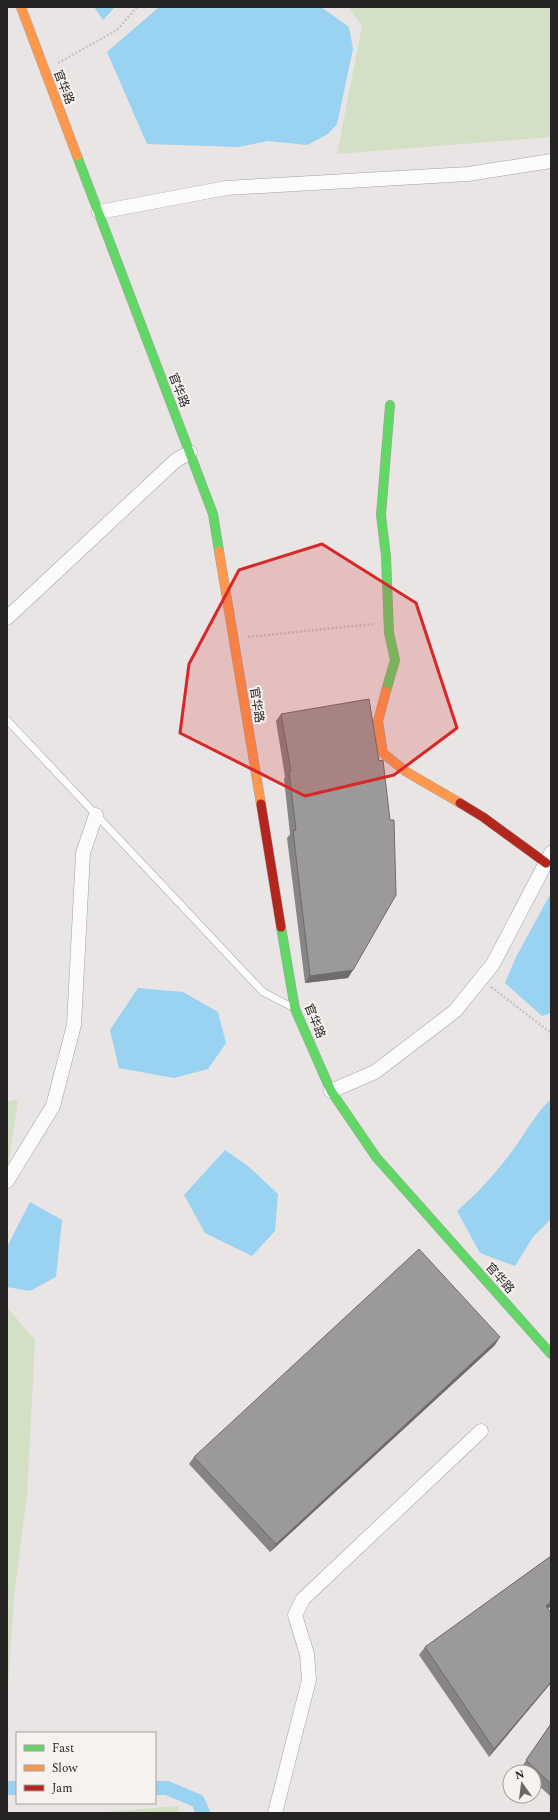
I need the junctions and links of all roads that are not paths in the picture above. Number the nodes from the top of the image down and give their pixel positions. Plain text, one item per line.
1 (21, 7) edge
2 (551, 161) edge
3 (99, 212) junction
4 (390, 405) dead end
5 (190, 452) junction
6 (7, 618) edge
7 (7, 720) edge
8 (96, 815) junction
9 (548, 858) edge
10 (295, 1009) junction
11 (331, 1091) junction
12 (7, 1181) edge
13 (551, 1354) edge
14 (481, 1431) dead end
15 (274, 1813) edge

1 - 3 main road, 官华路
2 - 3 street
3 - 5 main road, 官华路
4 - 9 main road
5 - 6 street
5 - 10 main road, 官华路
7 - 8 lane
8 - 10 lane
8 - 12 street
9 - 11 street
10 - 11 main road, 官华路
11 - 13 main road, 官华路
14 - 15 street

